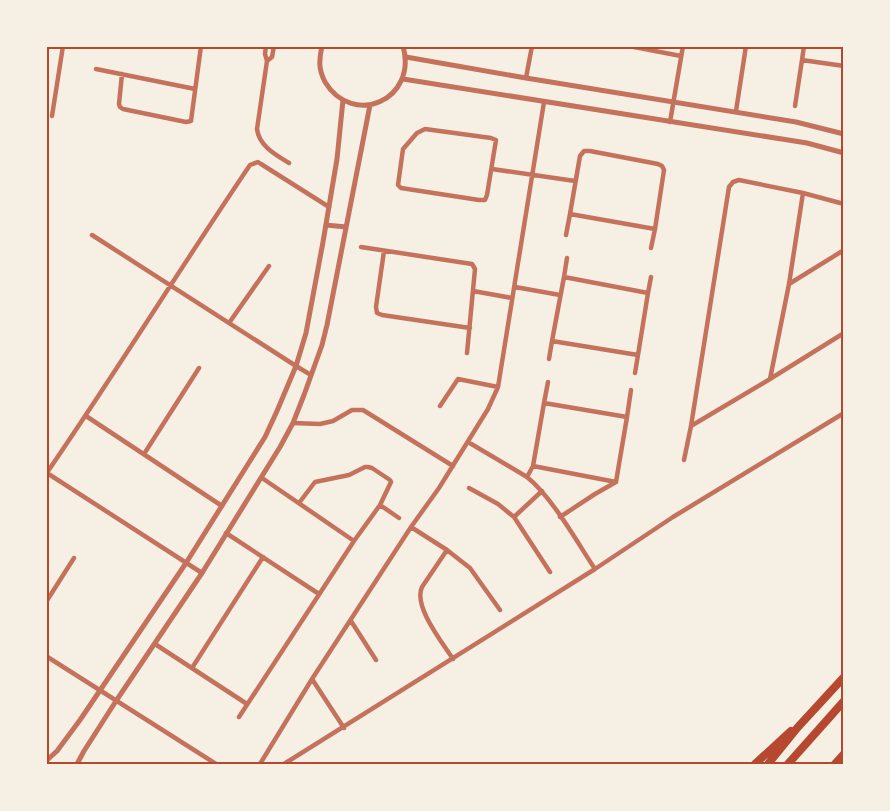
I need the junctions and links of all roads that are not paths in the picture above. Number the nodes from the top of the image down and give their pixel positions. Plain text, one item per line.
1 (63, 46) edge
2 (201, 46) edge
3 (266, 46) edge
4 (274, 46) edge
5 (322, 46) edge
6 (403, 46) edge
7 (532, 46) edge
8 (628, 46) edge
9 (683, 46) edge
10 (746, 46) edge
11 (804, 46) edge
12 (681, 56) junction
13 (406, 57) junction
14 (802, 60) junction
15 (267, 61) junction
16 (843, 66) edge
17 (96, 69) dead end
18 (122, 74) junction
19 (526, 78) junction
20 (403, 79) junction
21 (195, 89) junction
22 (343, 100) junction
23 (544, 102) junction
24 (673, 103) junction
25 (370, 105) junction
26 (795, 106) dead end
27 (736, 111) junction
28 (51, 116) dead end
29 (670, 122) junction
30 (843, 134) edge
31 (843, 153) edge
32 (289, 163) dead end
33 (492, 169) junction
34 (532, 175) junction
35 (575, 181) junction
36 (803, 193) junction
37 (843, 204) edge
38 (329, 207) junction
39 (570, 214) junction
40 (326, 225) junction
41 (346, 228) junction
42 (655, 229) junction
43 (92, 235) dead end
44 (566, 235) dead end
45 (361, 247) dead end
46 (651, 248) dead end
47 (843, 250) edge
48 (384, 251) junction
49 (567, 258) dead end
50 (269, 266) dead end
51 (564, 277) junction
52 (651, 277) dead end
53 (789, 284) junction
54 (169, 285) junction
55 (514, 287) junction
56 (473, 291) junction
57 (648, 293) junction
58 (560, 295) junction
59 (512, 298) junction
60 (229, 323) junction
61 (470, 328) junction
62 (843, 333) edge
63 (552, 340) junction
64 (467, 353) dead end
65 (638, 355) junction
66 (549, 359) dead end
67 (296, 366) junction
68 (199, 368) dead end
69 (635, 373) dead end
70 (312, 375) junction
71 (770, 379) junction
72 (548, 382) dead end
73 (498, 387) junction
74 (631, 390) dead end
75 (544, 403) junction
76 (440, 406) dead end
77 (843, 413) edge
78 (86, 416) junction
79 (627, 417) junction
80 (293, 423) junction
81 (691, 426) junction
82 (468, 442) junction
83 (144, 454) junction
84 (684, 460) dead end
85 (453, 466) junction
86 (533, 466) junction
87 (47, 474) edge
88 (527, 477) junction
89 (262, 478) junction
90 (616, 482) junction
91 (469, 488) dead end
92 (542, 491) junction
93 (299, 503) junction
94 (380, 505) junction
95 (222, 506) junction
96 (514, 517) junction
97 (560, 517) junction
98 (399, 518) dead end
99 (411, 527) junction
100 (226, 533) junction
101 (354, 541) junction
102 (447, 550) junction
103 (263, 557) junction
104 (74, 558) dead end
105 (186, 562) junction
106 (595, 569) junction
107 (550, 572) dead end
108 (202, 573) junction
109 (319, 594) junction
110 (46, 602) edge
111 (500, 610) dead end
112 (351, 621) junction
113 (155, 644) junction
114 (46, 656) edge
115 (453, 659) junction
116 (376, 660) dead end
117 (192, 668) junction
118 (843, 677) edge
119 (312, 679) junction
120 (99, 690) junction
121 (843, 700) edge
122 (116, 701) junction
123 (247, 704) junction
124 (238, 717) dead end
125 (798, 727) junction
126 (344, 728) junction
127 (843, 754) edge
128 (51, 760) edge
129 (77, 765) edge
130 (216, 765) edge
131 (260, 765) edge
132 (284, 765) edge
133 (755, 765) edge
134 (768, 765) edge
135 (788, 765) edge
136 (835, 765) edge

1 - 28 street
2 - 21 street
3 - 15 street
4 - 15 street
5 - 22 street
6 - 13 street
7 - 19 street
8 - 12 street
9 - 12 street
10 - 27 street
11 - 14 street
12 - 24 street
13 - 19 street
13 - 20 street
14 - 16 street
14 - 26 street
15 - 32 street
17 - 18 street
18 - 21 street
18 - 21 street
19 - 24 street
20 - 23 street
20 - 25 street
22 - 25 street
22 - 38 street
23 - 29 street
23 - 34 street
24 - 27 street
24 - 29 street
25 - 41 street
27 - 30 street
29 - 31 street
33 - 33 street
33 - 34 street
34 - 35 street
34 - 55 street
35 - 39 street
35 - 42 street
36 - 37 street
36 - 53 street
36 - 81 street
38 - 40 street
38 - 54 street
39 - 42 street
39 - 44 street
40 - 41 street
40 - 67 street
41 - 70 street
42 - 46 street
43 - 54 street
45 - 48 street
47 - 53 street
48 - 56 street
48 - 61 street
49 - 51 street
50 - 60 street
51 - 57 street
51 - 58 street
52 - 57 street
53 - 71 street
54 - 60 street
54 - 78 street
55 - 58 street
55 - 59 street
56 - 59 street
56 - 61 street
57 - 65 street
58 - 63 street
59 - 73 street
60 - 67 street
61 - 64 street
62 - 71 street
63 - 65 street
63 - 66 street
65 - 69 street
67 - 70 street
67 - 95 street
68 - 83 street
70 - 80 street
71 - 81 street
72 - 75 street
73 - 76 street
73 - 82 street
74 - 79 street
75 - 79 street
75 - 86 street
77 - 106 street
78 - 83 street
78 - 87 street
79 - 90 street
80 - 85 street
80 - 89 street
81 - 84 street
82 - 85 street
82 - 88 street
83 - 95 street
85 - 99 street
86 - 88 street
86 - 90 street
87 - 105 street
88 - 92 street
89 - 93 street
89 - 100 street
90 - 97 street
91 - 96 street
92 - 96 street
92 - 97 street
93 - 94 street
93 - 101 street
94 - 98 street
94 - 101 street
95 - 105 street
96 - 107 street
97 - 106 street
99 - 102 street
99 - 112 street
100 - 103 street
100 - 108 street
101 - 109 street
102 - 111 street
102 - 115 street
103 - 109 street
103 - 117 street
104 - 110 street
105 - 108 street
105 - 120 street
106 - 115 street
108 - 113 street
109 - 123 street
112 - 116 street
112 - 119 street
113 - 117 street
113 - 122 street
114 - 120 street
115 - 126 street
117 - 123 street
118 - 125 highway
119 - 126 street
119 - 131 street
120 - 122 street
120 - 128 street
121 - 135 highway
122 - 129 street
122 - 130 street
123 - 124 street
125 - 133 highway
125 - 134 highway
126 - 132 street
127 - 136 highway

